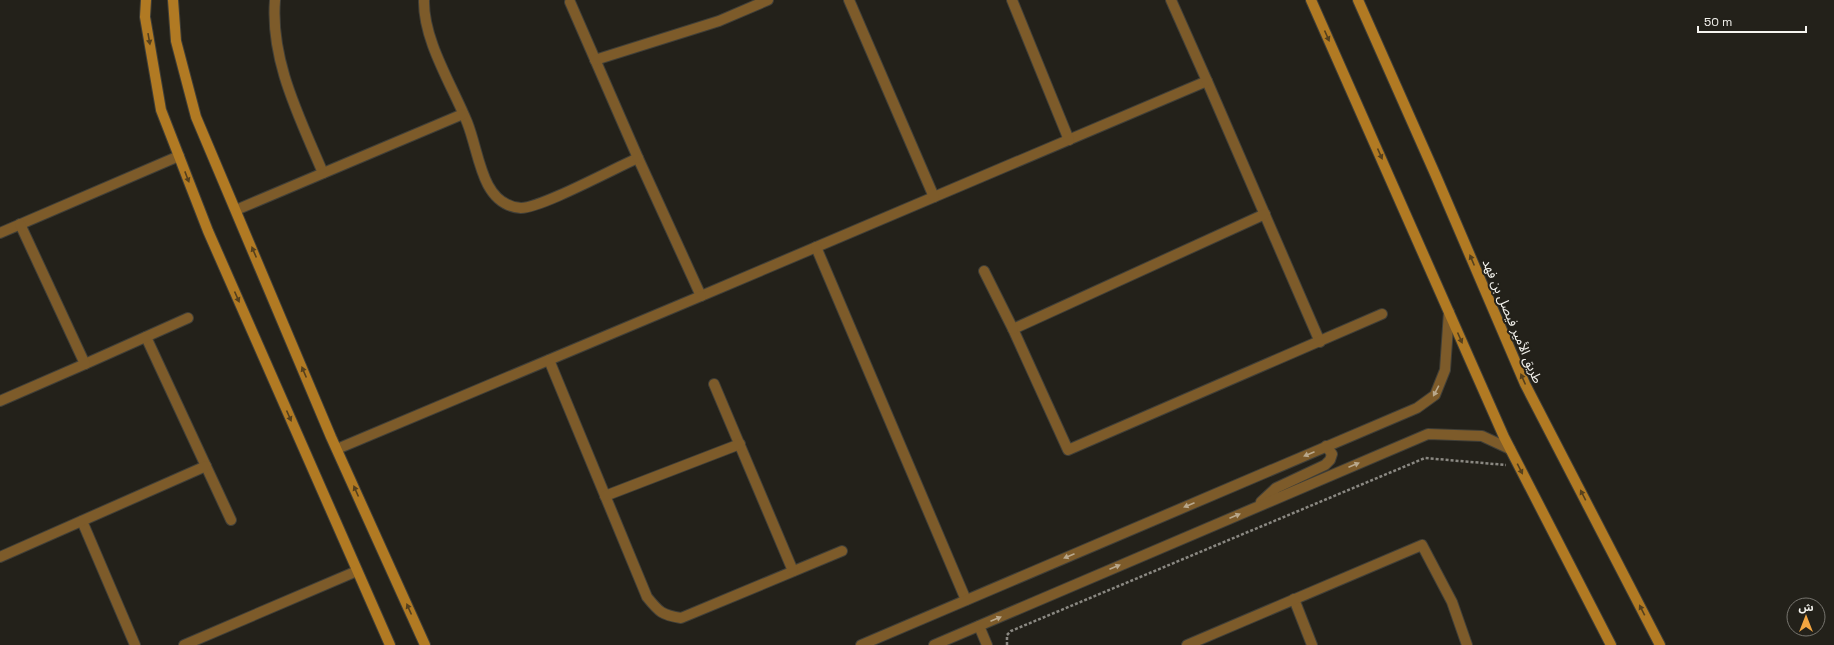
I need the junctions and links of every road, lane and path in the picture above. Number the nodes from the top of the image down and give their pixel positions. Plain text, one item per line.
1 (146, 0) edge
2 (173, 0) edge
3 (275, 0) edge
4 (424, 0) edge
5 (768, 0) edge
6 (849, 0) edge
7 (1012, 0) edge
8 (1172, 0) edge
9 (1311, 0) edge
10 (1358, 0) edge
11 (570, 2) dead end
12 (595, 60) junction
13 (1207, 81) junction
14 (464, 114) junction
15 (1069, 140) junction
16 (179, 156) junction
17 (638, 158) junction
18 (323, 174) junction
19 (934, 197) junction
20 (236, 210) junction
21 (1265, 214) junction
22 (20, 224) junction
23 (0, 233) edge
24 (816, 247) junction
25 (984, 271) dead end
26 (701, 296) junction
27 (1449, 312) junction
28 (1382, 314) dead end
29 (188, 318) dead end
30 (1013, 329) junction
31 (146, 337) junction
32 (1320, 342) junction
33 (549, 360) junction
34 (84, 364) junction
35 (714, 384) dead end
36 (0, 401) edge
37 (740, 444) junction
38 (1326, 446) junction
39 (337, 449) junction
40 (1510, 449) junction
41 (206, 466) junction
42 (1510, 472) dead end
43 (605, 496) junction
44 (1255, 507) junction
45 (82, 520) junction
46 (231, 520) dead end
47 (842, 551) dead end
48 (0, 556) edge
49 (357, 571) junction
50 (793, 571) junction
51 (1294, 599) junction
52 (966, 600) junction
53 (979, 626) junction
54 (135, 645) edge
55 (184, 645) edge
56 (390, 645) edge
57 (425, 645) edge
58 (861, 645) edge
59 (934, 645) edge
60 (987, 645) edge
61 (1007, 645) edge
62 (1187, 645) edge
63 (1312, 645) edge
64 (1467, 645) edge
65 (1611, 645) edge
66 (1660, 645) edge

1 -> 16 main road
2 - 20 main road
3 - 18 street
4 - 14 street
5 - 12 street
6 - 19 street
7 - 15 street
8 - 13 street
9 -> 27 main road
66 -> 10 main road, طريق الأمير فيصل بن فهد
11 - 12 street
12 - 17 street
13 - 15 street
13 - 21 street
14 - 17 street
14 - 18 street
15 - 19 street
16 - 22 street
16 -> 49 main road
17 - 26 street
18 - 20 street
19 - 24 street
39 -> 20 main road
21 - 30 street
21 - 32 street
22 - 23 street
22 - 34 street
24 - 26 street
24 - 52 street
25 - 30 street
26 - 33 street
27 -> 38 street
27 -> 40 main road
28 - 32 street
29 - 31 street
30 - 32 street
31 - 34 street
31 - 41 street
33 - 39 street
33 - 43 street
34 - 36 street
35 - 37 street
37 - 43 street
37 - 50 street
38 - 44 street
38 -> 52 street
57 -> 39 main road
44 -> 40 street
40 -> 65 main road
41 - 45 street
41 - 46 street
42 - 61 path
43 - 50 street
53 -> 44 street
45 - 48 street
45 - 54 street
47 - 50 street
49 - 55 street
49 - 56 main road
51 - 62 street
51 - 63 street
51 - 64 street
52 - 58 street
53 - 59 street
53 - 60 street

